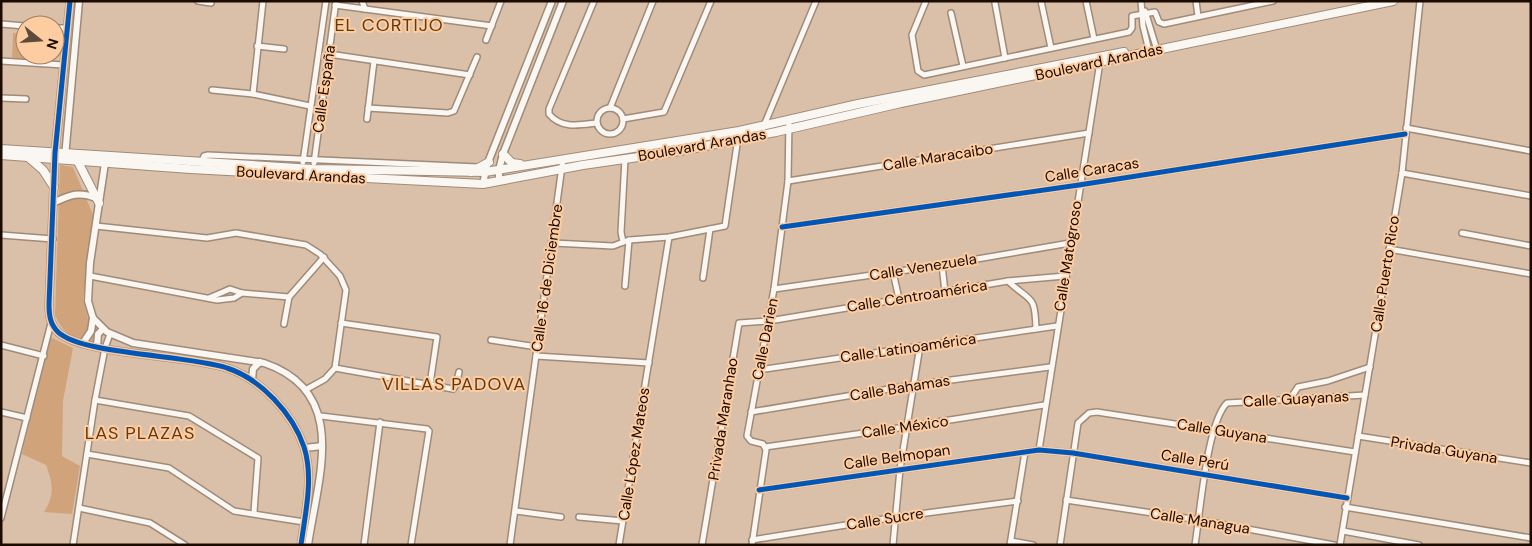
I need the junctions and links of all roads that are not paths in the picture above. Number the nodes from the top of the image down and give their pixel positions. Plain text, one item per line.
1 (198, 1) edge
2 (263, 1) edge
3 (326, 1) edge
4 (362, 1) edge
5 (501, 1) edge
6 (552, 1) edge
7 (563, 1) edge
8 (594, 1) edge
9 (653, 1) edge
10 (711, 1) edge
11 (816, 1) edge
12 (926, 1) edge
13 (1041, 1) edge
14 (1086, 1) edge
15 (1196, 1) edge
16 (1273, 1) edge
17 (1374, 1) edge
18 (1393, 1) edge
19 (1420, 1) edge
20 (80, 2) edge
21 (211, 2) edge
22 (336, 3) edge
23 (995, 3) dead end
24 (70, 4) edge
25 (1141, 4) edge
26 (1241, 4) edge
27 (365, 9) junction
28 (951, 13) dead end
29 (1144, 14) junction
30 (1198, 16) junction
31 (1, 24) edge
32 (15, 25) edge
33 (492, 26) junction
34 (67, 28) joint
35 (1094, 39) junction
36 (486, 40) dead end
37 (65, 46) edge
38 (257, 46) junction
39 (1051, 48) junction
40 (1152, 48) junction
41 (284, 49) dead end
42 (329, 54) junction
43 (477, 57) dead end
44 (1005, 58) junction
45 (374, 61) junction
46 (1, 62) edge
47 (1100, 62) junction
48 (15, 63) edge
49 (63, 65) edge
50 (963, 66) junction
51 (470, 75) junction
52 (314, 79) junction
53 (325, 81) junction
54 (212, 90) dead end
55 (253, 94) junction
56 (1, 98) edge
57 (26, 99) dead end
58 (858, 104) junction
59 (310, 106) junction
60 (368, 108) junction
61 (610, 108) junction
62 (864, 111) junction
63 (367, 119) dead end
64 (623, 119) junction
65 (596, 123) junction
66 (790, 124) junction
67 (764, 127) junction
68 (1405, 131) junction
69 (1089, 133) junction
70 (739, 135) junction
71 (760, 135) junction
72 (1, 149) edge
73 (1531, 151) edge
74 (503, 154) junction
75 (1, 156) edge
76 (55, 156) junction
77 (28, 157) junction
78 (65, 158) junction
79 (76, 158) junction
80 (563, 159) junction
81 (625, 159) junction
82 (314, 160) junction
83 (489, 162) joint
84 (105, 163) junction
85 (524, 164) junction
86 (428, 165) junction
87 (302, 168) junction
88 (562, 169) junction
89 (482, 170) junction
90 (499, 170) junction
91 (313, 172) junction
92 (438, 172) junction
93 (1402, 173) junction
94 (788, 180) junction
95 (499, 181) junction
96 (484, 184) junction
97 (1079, 185) junction
98 (54, 187) junction
99 (1531, 196) edge
100 (97, 200) junction
101 (54, 202) junction
102 (96, 226) junction
103 (782, 226) junction
104 (710, 228) junction
105 (1462, 233) dead end
106 (1, 234) edge
107 (669, 237) junction
108 (53, 239) junction
109 (626, 241) junction
110 (1070, 242) junction
111 (553, 243) junction
112 (1531, 246) edge
113 (1389, 249) junction
114 (324, 257) junction
115 (942, 265) junction
116 (893, 272) junction
117 (1531, 274) edge
118 (90, 276) junction
119 (1065, 276) junction
120 (703, 278) dead end
121 (1008, 282) junction
122 (625, 286) dead end
123 (774, 288) junction
124 (945, 292) junction
125 (242, 293) junction
126 (209, 298) junction
127 (289, 298) junction
128 (899, 299) junction
129 (93, 318) junction
130 (769, 321) junction
131 (51, 323) junction
132 (341, 323) junction
133 (284, 324) dead end
134 (1057, 326) junction
135 (103, 329) junction
136 (1036, 329) junction
137 (110, 334) junction
138 (491, 340) dead end
139 (83, 342) junction
140 (1, 345) edge
141 (97, 346) junction
142 (920, 346) junction
143 (105, 348) junction
144 (537, 348) junction
145 (44, 356) junction
146 (536, 356) junction
147 (260, 362) junction
148 (649, 363) junction
149 (1050, 367) junction
150 (1370, 367) junction
151 (335, 368) junction
152 (759, 370) junction
153 (459, 372) dead end
154 (252, 380) junction
155 (430, 384) junction
156 (913, 385) junction
157 (307, 389) junction
158 (1365, 395) junction
159 (1290, 399) junction
160 (96, 400) junction
161 (1044, 405) junction
162 (1, 412) edge
163 (751, 412) junction
164 (320, 416) junction
165 (27, 418) junction
166 (380, 422) junction
167 (906, 428) junction
168 (1214, 430) junction
169 (1358, 436) junction
170 (322, 446) junction
171 (765, 447) junction
172 (304, 448) junction
173 (1039, 450) junction
174 (1025, 452) junction
175 (1355, 452) junction
176 (1073, 453) junction
177 (87, 454) junction
178 (1531, 463) edge
179 (900, 469) junction
180 (1206, 474) junction
181 (759, 490) junction
182 (1347, 498) junction
183 (1066, 500) junction
184 (1018, 501) junction
185 (1345, 507) junction
186 (79, 508) junction
187 (516, 511) junction
188 (254, 512) junction
189 (579, 516) dead end
190 (561, 517) dead end
191 (896, 517) junction
192 (1, 518) edge
193 (1200, 520) junction
194 (623, 521) junction
195 (304, 522) junction
196 (1343, 531) junction
197 (1531, 538) edge
198 (752, 542) edge
199 (1011, 543) edge
200 (73, 545) edge
201 (185, 545) edge
202 (301, 545) edge
203 (308, 545) edge
204 (364, 545) edge
205 (411, 545) edge
206 (510, 545) edge
207 (619, 545) edge
208 (702, 545) edge
209 (892, 545) edge
210 (1033, 545) edge
211 (1060, 545) edge
212 (1195, 545) edge
213 (1334, 545) edge
214 (1340, 545) edge
215 (1419, 545) edge

1 - 21 street
2 - 38 street
3 - 52 street, Calle España
4 - 27 street
5 - 33 street
6 - 83 street
7 - 74 street
8 - 65 street
9 - 61 street
10 - 64 street
11 - 67 street
12 - 50 street
13 - 39 street
14 - 35 street
15 - 30 street
16 - 26 street
17 - 40 main road, Boulevard Arandas
18 - 40 main road, Boulevard Arandas
19 - 68 street, Calle Puerto Rico
20 - 24 street
20 - 78 street
22 - 27 street
22 - 42 street, Calle España
23 - 44 street
24 - 34 street
25 - 29 street
26 - 30 street
27 - 33 street
28 - 50 street
29 - 30 street
29 - 35 street
29 - 40 street
31 - 32 street
33 - 36 street
34 - 37 street
35 - 39 street
38 - 41 street
38 - 55 street
39 - 44 street
40 - 47 main road, Boulevard Arandas
40 - 58 main road, Boulevard Arandas
42 - 45 street
42 - 53 street, Calle España
43 - 51 street
44 - 50 street
45 - 51 street
45 - 60 street
46 - 48 street
47 - 62 main road, Boulevard Arandas
47 - 69 street, Calle Matogroso
49 - 76 street
51 - 60 street
52 - 53 street
52 - 59 street, Calle España
53 - 82 street, Calle España
54 - 55 street
55 - 59 street
56 - 57 street
58 - 62 street
58 - 66 main road, Boulevard Arandas
59 - 87 street, Calle España
60 - 63 street
61 - 64 street
61 - 65 street
62 - 66 main road, Boulevard Arandas
64 - 65 street
66 - 67 main road, Boulevard Arandas
66 - 71 main road, Boulevard Arandas
66 - 94 street, Calle Darien
67 - 70 main road, Boulevard Arandas
67 - 71 street
68 - 73 street, Calle Caracas
68 - 93 street, Calle Puerto Rico
68 - 97 street, Calle Caracas
69 - 94 street, Calle Maracaibo
69 - 97 street, Calle Matogroso
70 - 71 main road, Boulevard Arandas
70 - 80 main road, Boulevard Arandas
70 - 81 main road, Boulevard Arandas
70 - 104 street
72 - 76 main road, Boulevard Arandas
74 - 85 main road
74 - 90 street
75 - 77 main road, Boulevard Arandas
76 - 77 main road, Boulevard Arandas
76 - 78 main road, Boulevard Arandas
76 - 98 street
77 - 98 main road
78 - 79 main road, Boulevard Arandas
79 - 84 main road, Boulevard Arandas
79 - 87 main road, Boulevard Arandas
79 - 100 main road
80 - 85 main road, Boulevard Arandas
80 - 88 street, Calle 16 de Diciembre
81 - 88 main road, Boulevard Arandas
81 - 109 street
82 - 86 street
82 - 87 street
82 - 91 street, Calle España
83 - 89 main road
84 - 87 main road, Boulevard Arandas
84 - 100 street
85 - 90 main road, Boulevard Arandas
86 - 89 street
86 - 92 main road
87 - 91 main road, Boulevard Arandas
88 - 95 main road, Boulevard Arandas
88 - 111 street, Calle 16 de Diciembre
89 - 90 main road, Boulevard Arandas
89 - 92 main road, Boulevard Arandas
89 - 96 street
90 - 95 street
91 - 92 main road, Boulevard Arandas
91 - 96 main road, Boulevard Arandas
93 - 99 street
93 - 113 street, Calle Puerto Rico
94 - 103 street, Calle Darien
95 - 96 main road, Boulevard Arandas
97 - 103 street, Calle Caracas
97 - 110 street, Calle Matogroso
98 - 101 street
100 - 101 street
100 - 102 street
101 - 108 street
102 - 114 street
102 - 118 street
103 - 123 street, Calle Darien
104 - 107 street
104 - 120 street
105 - 112 street
106 - 108 street
107 - 109 street
107 - 148 street, Calle López Mateos
108 - 131 street
109 - 111 street
109 - 122 street
110 - 115 street, Calle Venezuela
110 - 119 street, Calle Matogroso
111 - 144 street, Calle 16 de Diciembre
113 - 117 street
113 - 150 street, Calle Puerto Rico
114 - 127 street
114 - 132 street
115 - 116 street, Calle Venezuela
115 - 124 street
116 - 123 street, Calle Venezuela
116 - 128 street
118 - 126 street
118 - 129 street
119 - 121 street, Calle Centroamérica
119 - 134 street, Calle Matogroso
121 - 124 street, Calle Centroamérica
121 - 136 street
123 - 130 street, Calle Darien
124 - 128 street, Calle Centroamérica
125 - 126 street
125 - 126 street
125 - 127 street
127 - 133 street
128 - 130 street, Calle Centroamérica
129 - 135 street
129 - 139 street
130 - 152 street, Calle Darien
130 - 208 street, Privada Maranhao
131 - 139 street
131 - 145 street
132 - 151 street
132 - 155 street
134 - 136 street, Calle Latinoamérica
134 - 149 street, Calle Matogroso
135 - 137 street
135 - 141 street
136 - 142 street, Calle Latinoamérica
137 - 143 street
137 - 147 street
138 - 144 street
139 - 141 street
140 - 145 street
141 - 143 street
142 - 152 street, Calle Latinoamérica
142 - 156 street
143 - 154 street
143 - 160 street
144 - 146 street, Calle 16 de Diciembre
145 - 165 street
146 - 148 street
146 - 187 street, Calle 16 de Diciembre
147 - 154 street
147 - 157 street
148 - 194 street, Calle López Mateos
149 - 156 street, Calle Bahamas
149 - 161 street, Calle Matogroso
150 - 158 street, Calle Puerto Rico
150 - 159 street
151 - 155 street
151 - 157 street
152 - 163 street, Calle Darien
153 - 155 street
154 - 172 street
156 - 163 street, Calle Bahamas
156 - 167 street
157 - 164 street
158 - 159 street, Calle Guayanas
158 - 169 street, Calle Puerto Rico
159 - 168 street, Calle Guayanas
160 - 177 street
160 - 188 street
161 - 167 street, Calle México
161 - 173 street, Calle Matogroso
162 - 165 street
163 - 171 street, Calle Darien
164 - 166 street
164 - 170 street
165 - 192 street
166 - 204 street
166 - 205 street
167 - 171 street, Calle México
167 - 179 street
168 - 175 street, Calle Guyana
168 - 176 street, Calle Guyana
168 - 180 street
169 - 175 street, Calle Puerto Rico
169 - 178 street, Privada Guyana
170 - 172 street
170 - 203 street
171 - 181 street
172 - 195 street
173 - 174 street, Calle Belmopan
173 - 176 street, Calle Perú
174 - 179 street, Calle Belmopan
174 - 184 street
175 - 182 street, Calle Puerto Rico
176 - 180 street, Calle Perú
176 - 183 street
177 - 186 street
177 - 188 street
179 - 181 street, Calle Belmopan
179 - 191 street
180 - 182 street, Calle Perú
180 - 193 street
181 - 198 street
182 - 185 street, Calle Puerto Rico
183 - 193 street, Calle Managua
183 - 211 street
184 - 191 street, Calle Sucre
184 - 199 street
185 - 196 street, Calle Puerto Rico
185 - 197 street
186 - 200 street
186 - 201 street
187 - 190 street
187 - 206 street, Calle 16 de Diciembre
188 - 195 street
189 - 194 street
191 - 198 street, Calle Sucre
191 - 209 street
193 - 212 street
193 - 213 street, Calle Managua
194 - 207 street, Calle López Mateos
195 - 202 street
196 - 214 street, Calle Puerto Rico
196 - 215 street
199 - 210 street

